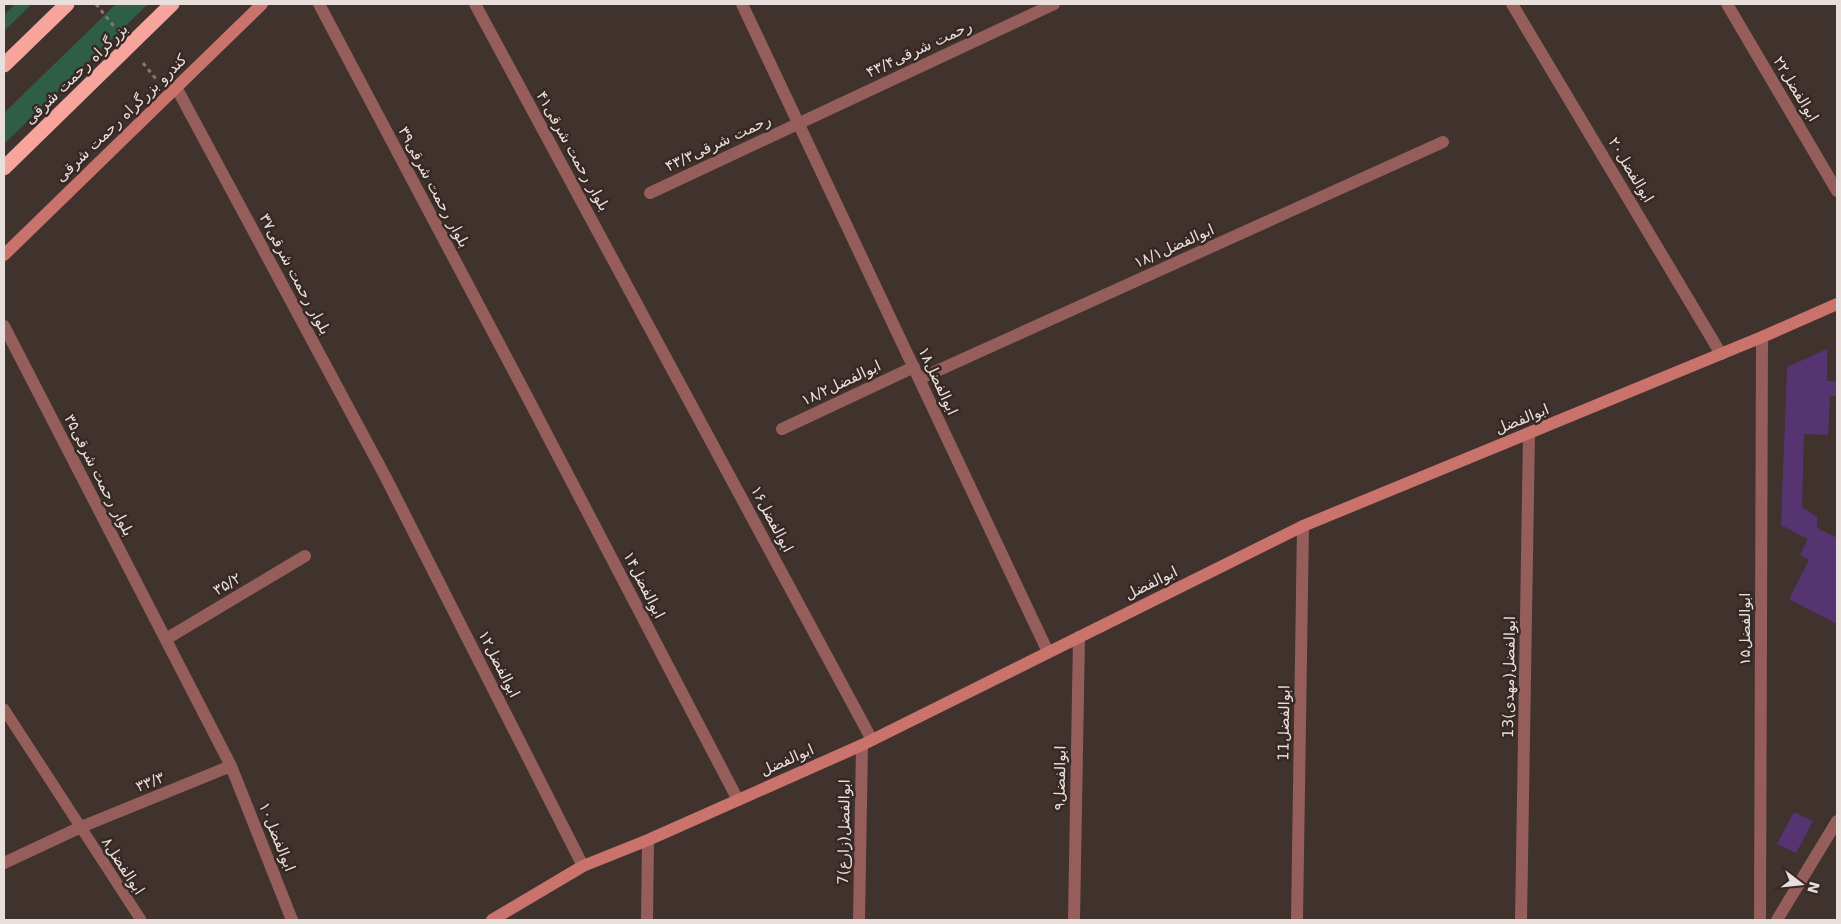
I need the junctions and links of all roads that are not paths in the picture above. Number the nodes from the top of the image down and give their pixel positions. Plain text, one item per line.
1 (66, 4) edge
2 (172, 4) edge
3 (262, 4) edge
4 (319, 4) edge
5 (475, 4) edge
6 (742, 4) edge
7 (1054, 4) edge
8 (1512, 4) edge
9 (1727, 4) edge
10 (4, 65) edge
11 (176, 88) junction
12 (799, 123) junction
13 (1443, 142) dead end
14 (4, 168) edge
15 (1837, 191) edge
16 (650, 193) dead end
17 (4, 256) edge
18 (1837, 304) edge
19 (643, 314) joint
20 (4, 326) edge
21 (1762, 337) junction
22 (1721, 354) junction
23 (914, 367) junction
24 (920, 380) junction
25 (521, 385) joint
26 (782, 429) dead end
27 (1529, 434) junction
28 (385, 476) joint
29 (1303, 526) junction
30 (305, 556) dead end
31 (1079, 637) junction
32 (166, 639) junction
33 (1048, 652) junction
34 (4, 708) edge
35 (867, 742) junction
36 (231, 766) junction
37 (738, 800) junction
38 (1837, 821) edge
39 (81, 828) junction
40 (648, 840) junction
41 (4, 863) edge
42 (583, 866) junction
43 (141, 920) edge
44 (292, 920) edge
45 (492, 920) edge
46 (646, 920) edge
47 (859, 920) edge
48 (1074, 920) edge
49 (1297, 920) edge
50 (1521, 920) edge
51 (1760, 920) edge
52 (1777, 920) edge

1 - 10 highway
2 - 14 highway, بزرگراه رحمت شرقی
3 - 11 street, کندرو بزرگراه رحمت شرقی
4 - 25 street, بلوار رحمت شرقی۳۹
5 - 19 street, بلوار رحمت شرقی۴۱
6 - 12 street, ابوالفضل۱۸
7 - 12 street, ۴۳/۴رحمت شرقی
8 - 22 street, ابوالفضل۲۰
9 - 15 street, ابوالفضل۲۲
11 - 17 street, کندرو بزرگراه رحمت شرقی
11 - 28 street, بلوار رحمت شرقی۳۷
12 - 16 street, ۴۳/۳رحمت شرقی
12 - 23 street, ابوالفضل۱۸
13 - 24 street, ابوالفضل۱۸/۱
18 - 21 street, ابوالفضل
19 - 35 street, ابوالفضل۱۶
20 - 32 street, بلوار رحمت شرقی۳۵
21 - 22 street, ابوالفضل
21 - 51 street, ابوالفضل۱۵
22 - 27 street, ابوالفضل
23 - 24 street, ابوالفضل۱۸
23 - 26 street, ۱۸/۲ابوالفضل
24 - 33 street, ابوالفضل۱۸
25 - 37 street, ابوالفضل۱۴
27 - 29 street, ابوالفضل
27 - 50 street, 13ابوالفضل(مهدی)
28 - 42 street, ابوالفضل۱۲
29 - 31 street, ابوالفضل
29 - 49 street, 11ابوالفضل
30 - 32 street, ۳۵/۲
31 - 33 street, ابوالفضل
31 - 48 street, ابوالفضل۹
32 - 36 street, بلوار رحمت شرقی۳۵
33 - 35 street, ابوالفضل
34 - 39 lane, ابوالفضل۸
35 - 37 street, ابوالفضل
35 - 47 street, 7ابوالفضل(زارع)
36 - 39 street, ۳۳/۳
36 - 44 street, ابوالفضل۱۰
37 - 40 street, ابوالفضل
38 - 52 street
39 - 41 street, ۳۳/۳
39 - 43 lane, ابوالفضل۸
40 - 42 street, ابوالفضل
40 - 46 street
42 - 45 street, ابوالفضل

